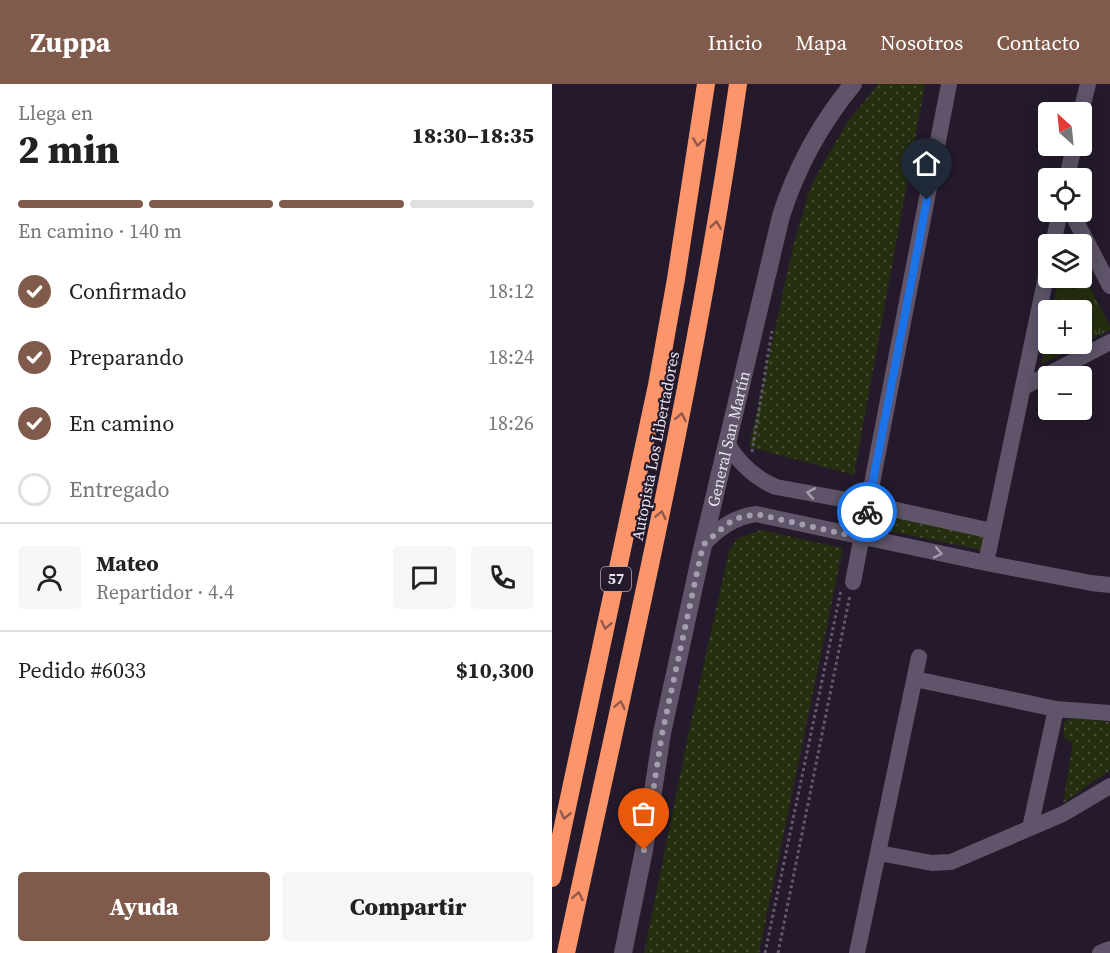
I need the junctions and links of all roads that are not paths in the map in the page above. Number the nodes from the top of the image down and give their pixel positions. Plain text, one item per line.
1 (706, 84) edge
2 (738, 84) edge
3 (853, 84) edge
4 (949, 84) edge
5 (1088, 84) edge
6 (1084, 102) edge
7 (1076, 222) edge
8 (1110, 286) edge
9 (1044, 288) edge
10 (1110, 342) edge
11 (1024, 387) junction
12 (727, 443) junction
13 (869, 504) junction
14 (993, 531) junction
15 (862, 538) junction
16 (703, 545) junction
17 (986, 563) junction
18 (848, 582) road end
19 (1110, 585) edge
20 (919, 657) dead end
21 (915, 679) junction
22 (1056, 709) junction
23 (1110, 713) edge
24 (1110, 786) edge
25 (1030, 828) junction
26 (879, 853) junction
27 (552, 878) edge
28 (1110, 949) edge
29 (566, 953) edge
30 (623, 953) edge
31 (858, 953) edge
32 (1100, 953) edge

1 -> 27 highway, Autopista Los Libertadores / 57
29 -> 2 highway, Autopista Los Libertadores / 57
3 - 12 street, General San Martín
4 - 13 street
5 - 6 street
7 - 8 street
9 - 11 street
10 - 11 street
11 - 14 street
13 -> 12 street
12 - 16 street, General San Martín
13 - 14 street
13 - 15 street
14 - 17 street
15 - 16 street
15 -> 17 street
15 - 18 street
16 - 30 street, General San Martín
17 - 19 street
20 - 21 street
21 - 22 street
21 - 26 street
22 - 23 street
22 - 25 street
24 - 25 street
25 - 26 street
26 - 31 street
28 - 32 street

